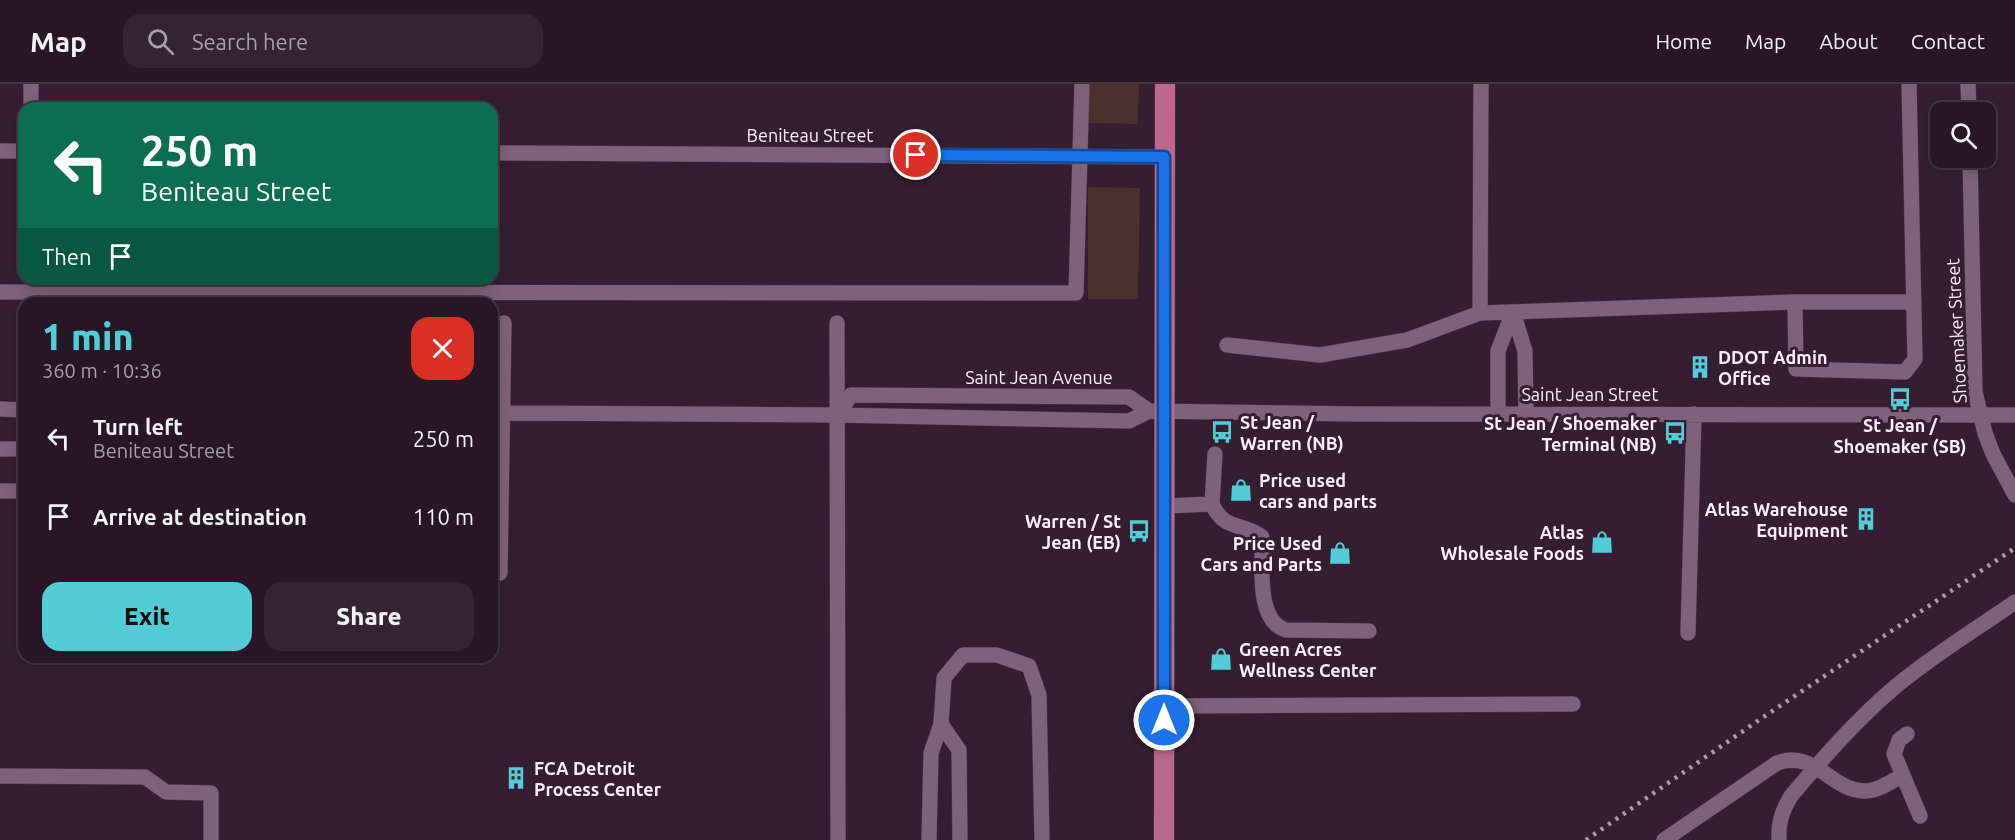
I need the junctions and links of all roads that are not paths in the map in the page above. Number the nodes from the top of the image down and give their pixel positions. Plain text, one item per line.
1 (31, 84) edge
2 (1082, 84) edge
3 (1165, 84) edge
4 (1481, 84) edge
5 (1909, 84) edge
6 (1968, 84) edge
7 (31, 102) edge
8 (1969, 102) edge
9 (0, 152) edge
10 (18, 152) edge
11 (498, 153) edge
12 (1081, 156) junction
13 (1164, 157) junction
14 (1970, 168) edge
15 (28, 286) edge
16 (0, 292) edge
17 (1795, 302) junction
18 (1914, 302) junction
19 (1513, 312) junction
20 (1480, 313) junction
21 (504, 323) dead end
22 (837, 323) dead end
23 (1227, 345) dead end
24 (498, 400) edge
25 (0, 410) edge
26 (18, 410) edge
27 (1157, 411) junction
28 (498, 413) edge
29 (1498, 414) junction
30 (1526, 414) junction
31 (1694, 414) junction
32 (1980, 414) junction
33 (838, 415) junction
34 (2015, 415) edge
35 (0, 449) edge
36 (18, 449) edge
37 (1215, 454) dead end
38 (498, 466) edge
39 (0, 491) edge
40 (18, 491) edge
41 (2015, 495) edge
42 (1212, 504) junction
43 (1165, 506) junction
44 (500, 573) dead end
45 (2015, 602) edge
46 (1369, 631) dead end
47 (1688, 633) dead end
48 (1573, 704) dead end
49 (1164, 706) junction
50 (941, 724) junction
51 (1907, 734) dead end
52 (1816, 767) junction
53 (1903, 775) junction
54 (0, 776) edge
55 (1920, 816) dead end
56 (211, 840) edge
57 (838, 840) edge
58 (929, 840) edge
59 (960, 840) edge
60 (1041, 840) edge
61 (1164, 840) edge
62 (1664, 840) edge
63 (1779, 840) edge

1 - 7 street
2 - 12 street
3 - 13 main road
4 - 20 street
5 - 18 street
6 - 8 street
9 - 10 street
11 - 12 street, Beniteau Street
12 - 13 street, Beniteau Street
12 - 15 street
13 - 27 main road
14 - 32 street, Shoemaker Street
15 - 16 street
17 - 18 street
17 - 18 street
17 - 19 street
19 - 20 street
19 - 29 street
19 - 30 street
20 - 23 street
21 - 24 street
22 - 33 street
25 - 26 street
27 - 29 street, Saint Jean Street
27 - 33 street
27 - 33 street, Saint Jean Avenue
27 - 43 main road
28 - 33 street
29 - 30 street, Saint Jean Street
30 - 31 street, Saint Jean Street
31 - 32 street, Saint Jean Street
31 - 47 street
32 - 34 street, Saint Jean Street
32 - 41 street, Shoemaker Street
33 - 57 street
35 - 36 street
37 - 42 street
38 - 44 street
39 - 40 street
42 - 43 street
42 - 46 street
43 - 49 main road
45 - 52 street
48 - 49 street
49 - 61 main road
50 - 58 street
50 - 59 street
50 - 60 street
51 - 53 street
52 - 53 street
52 - 62 street
52 - 63 street
53 - 55 street
54 - 56 street

